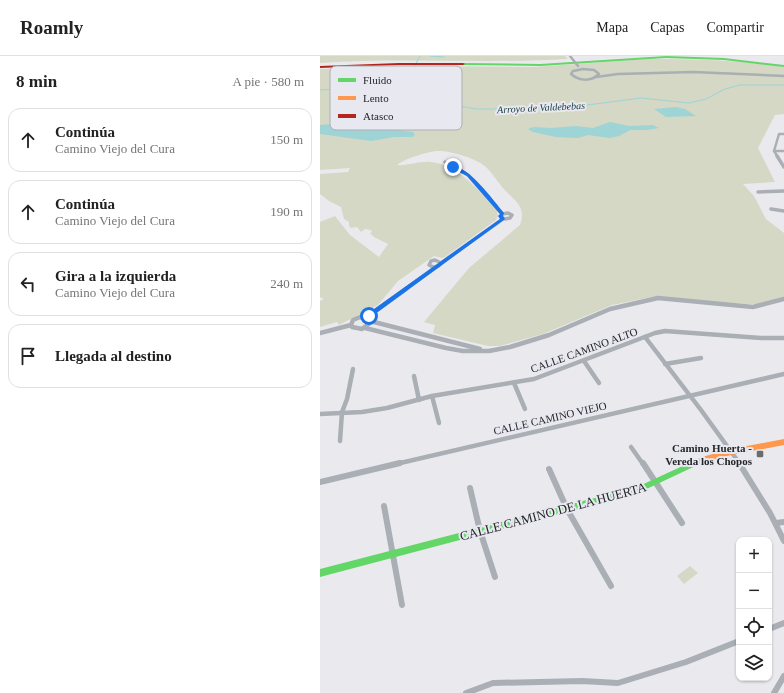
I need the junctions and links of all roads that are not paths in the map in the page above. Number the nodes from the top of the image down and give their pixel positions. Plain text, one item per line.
1 (570, 56) edge
2 (626, 56) edge
3 (715, 56) edge
4 (784, 65) edge
5 (320, 66) edge
6 (578, 66) junction
7 (587, 69) junction
8 (576, 70) junction
9 (598, 72) junction
10 (784, 76) edge
11 (596, 77) junction
12 (784, 134) edge
13 (774, 151) junction
14 (784, 151) edge
15 (445, 162) dead end
16 (784, 168) edge
17 (784, 191) edge
18 (758, 192) dead end
19 (771, 209) dead end
20 (784, 211) edge
21 (502, 214) junction
22 (503, 219) junction
23 (440, 262) junction
24 (429, 265) junction
25 (436, 267) junction
26 (427, 273) junction
27 (784, 300) edge
28 (369, 319) junction
29 (351, 325) junction
30 (365, 328) junction
31 (320, 333) edge
32 (645, 337) junction
33 (784, 338) edge
34 (500, 349) junction
35 (701, 358) dead end
36 (584, 361) junction
37 (665, 364) junction
38 (353, 369) dead end
39 (784, 374) edge
40 (414, 376) dead end
41 (514, 383) junction
42 (599, 383) dead end
43 (689, 395) junction
44 (432, 396) junction
45 (419, 400) junction
46 (525, 409) dead end
47 (342, 412) junction
48 (320, 414) edge
49 (439, 423) dead end
50 (340, 441) dead end
51 (784, 442) edge
52 (631, 448) dead end
53 (731, 452) junction
54 (548, 469) dead end
55 (320, 482) edge
56 (656, 482) junction
57 (470, 488) dead end
58 (384, 506) dead end
59 (566, 509) junction
60 (784, 522) edge
61 (776, 523) junction
62 (682, 524) dead end
63 (480, 531) junction
64 (784, 541) edge
65 (392, 555) junction
66 (320, 573) edge
67 (495, 577) dead end
68 (611, 586) dead end
69 (402, 604) dead end
70 (784, 623) edge
71 (772, 628) edge
72 (736, 642) edge
73 (784, 676) edge
74 (466, 693) edge
75 (774, 693) edge

1 - 6 street, bridge
2 - 5 main road
3 - 4 main road
4 - 5 main road
6 - 7 street
6 - 8 street
7 - 8 street
7 - 9 street
8 - 11 street
9 - 10 street
9 - 11 street
10 - 11 street
12 - 13 street
13 - 14 street
13 - 16 street
15 - 21 street
17 - 18 street
19 - 20 street
21 - 22 street
21 - 22 street
22 - 23 street
23 - 24 street
23 - 25 street
24 - 25 street
24 - 26 street
25 - 26 street
26 - 28 street
27 - 34 street
28 - 29 street
28 - 30 street
28 - 34 street
29 - 30 street
29 - 31 street
30 - 34 street
32 - 33 street, CALLE CAMINO ALTO
32 - 36 street, CALLE CAMINO ALTO
32 - 37 street
35 - 37 street
36 - 41 street, CALLE CAMINO ALTO
36 - 42 street
37 - 43 street
38 - 47 street
39 - 43 street, CALLE CAMINO VIEJO
40 - 45 street
41 - 44 street, CALLE CAMINO ALTO
41 - 46 street
43 - 53 street
43 - 55 street, CALLE CAMINO VIEJO
44 - 45 street, CALLE CAMINO ALTO
44 - 49 street
45 - 47 street, CALLE CAMINO ALTO
47 - 48 street, CALLE CAMINO ALTO
47 - 50 street
51 - 53 main road, CALLE CAMINO DE LA HUERTA
52 - 56 street
53 - 56 main road, CALLE CAMINO DE LA HUERTA
53 - 61 street
54 - 59 street
56 - 59 main road, CALLE CAMINO DE LA HUERTA
56 - 62 street
57 - 63 street
58 - 65 street
59 - 63 main road, CALLE CAMINO DE LA HUERTA
59 - 68 street
60 - 61 street
61 - 64 street
63 - 65 main road, CALLE CAMINO DE LA HUERTA
63 - 67 street
65 - 66 main road, CALLE CAMINO DE LA HUERTA
65 - 69 street
70 - 71 street
72 - 74 street
73 - 75 street

